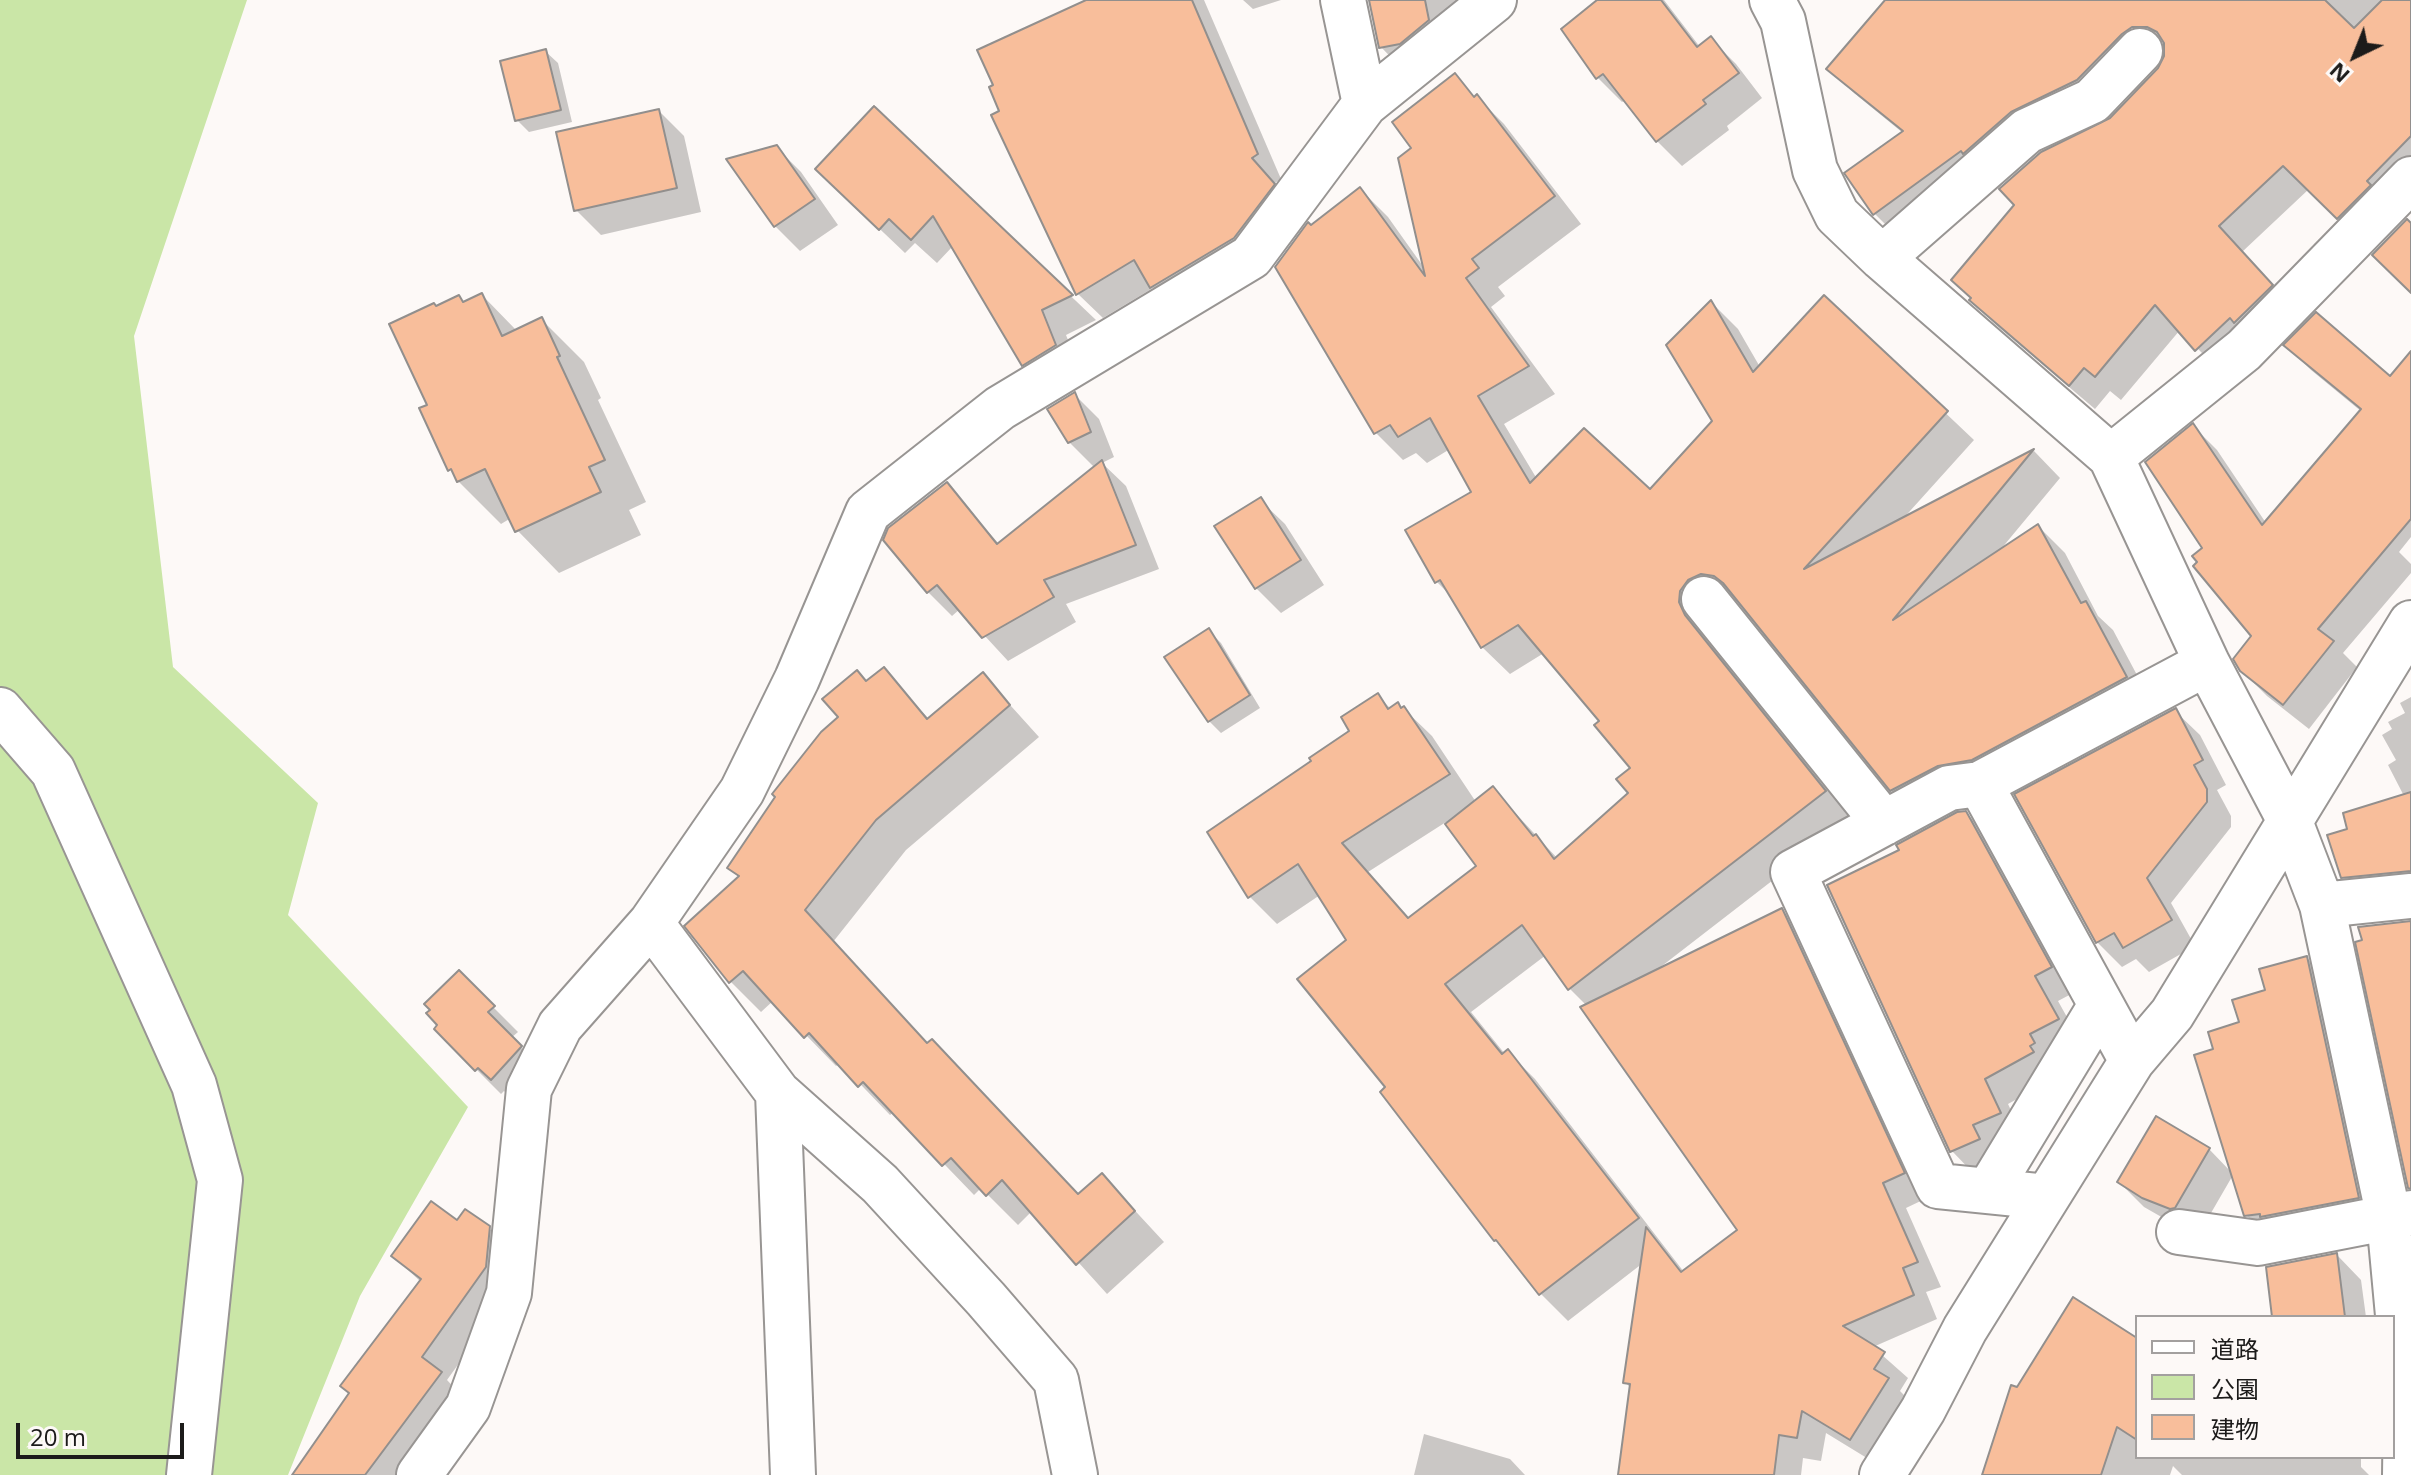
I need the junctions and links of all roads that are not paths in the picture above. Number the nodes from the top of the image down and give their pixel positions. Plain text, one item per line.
1 (1343, 0) edge
2 (1494, 0) edge
3 (1772, 0) edge
4 (2140, 51) dead end
5 (1365, 104) junction
6 (2411, 179) edge
7 (1882, 258) junction
8 (2111, 457) junction
9 (1704, 599) dead end
10 (2411, 623) edge
11 (2207, 663) junction
12 (0, 710) edge
13 (1980, 784) junction
14 (2289, 819) junction
15 (1884, 823) junction
16 (2411, 896) edge
17 (2322, 905) junction
18 (651, 923) junction
19 (2101, 1005) junction
20 (2132, 1061) junction
21 (778, 1093) junction
22 (1989, 1190) junction
23 (2047, 1197) junction
24 (2400, 1216) edge
25 (2179, 1232) dead end
26 (189, 1475) edge
27 (419, 1475) edge
28 (793, 1475) edge
29 (1075, 1475) edge
30 (1882, 1475) edge
31 (2405, 1475) edge

1 - 5 street
2 - 5 street
3 - 7 street
4 - 7 street
5 - 18 street
6 - 8 street
7 - 8 street
8 - 11 street
9 - 15 street
10 - 14 street
11 - 13 street
11 - 14 street
12 - 26 street
13 - 15 street
13 - 19 street
14 - 17 street
14 - 20 street
15 - 22 street
16 - 17 street
17 - 24 street
18 - 21 street
18 - 27 street
19 - 20 street
19 - 22 street
20 - 23 street
21 - 28 street
21 - 29 street
22 - 23 street
23 - 30 street
24 - 25 street
24 - 31 street

